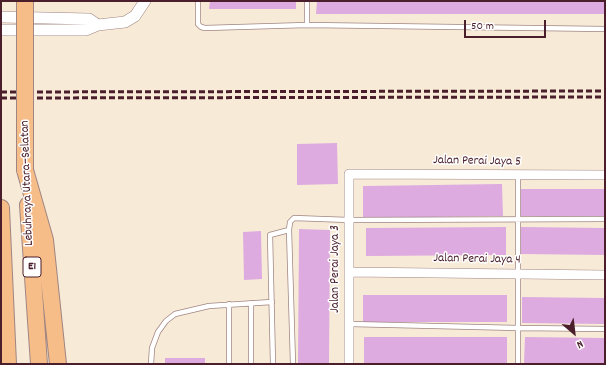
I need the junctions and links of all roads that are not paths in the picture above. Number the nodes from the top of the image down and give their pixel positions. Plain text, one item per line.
1 (25, 1) edge
2 (145, 1) edge
3 (198, 1) edge
4 (308, 1) edge
5 (1, 17) edge
6 (98, 25) junction
7 (307, 25) junction
8 (605, 29) edge
9 (1, 30) edge
10 (25, 170) junction
11 (349, 174) joint
12 (605, 175) edge
13 (518, 176) junction
14 (1, 208) edge
15 (518, 219) junction
16 (605, 219) edge
17 (349, 220) junction
18 (289, 230) junction
19 (349, 272) junction
20 (518, 274) junction
21 (605, 275) edge
22 (272, 302) junction
23 (251, 303) junction
24 (229, 304) junction
25 (350, 324) junction
26 (518, 328) junction
27 (605, 329) edge
28 (8, 364) edge
29 (38, 364) edge
30 (58, 364) edge
31 (151, 364) edge
32 (229, 364) edge
33 (252, 364) edge
34 (273, 364) edge
35 (294, 364) edge
36 (349, 364) edge
37 (518, 364) edge

1 - 10 highway, Lebuhraya Utara–Selatan / E1, bridge
2 - 6 street
3 - 7 lane
4 - 7 lane
5 - 6 street
6 - 9 street
7 - 8 lane
10 - 29 highway, Lebuhraya Utara–Selatan / E1
10 - 30 highway
11 - 13 street, Jalan Perai Jaya 5
11 - 17 street, Jalan Perai Jaya 3
12 - 13 street, Jalan Perai Jaya 5
13 - 15 lane
14 - 28 highway, Lebuhraya Utara–Selatan / E1
15 - 16 lane
15 - 17 lane
15 - 20 lane
17 - 18 lane
17 - 19 street, Jalan Perai Jaya 3
18 - 22 lane
18 - 35 lane
19 - 20 street, Jalan Perai Jaya 4
19 - 25 street, Jalan Perai Jaya 3
20 - 21 street, Jalan Perai Jaya 4
20 - 26 lane
22 - 23 lane
22 - 34 lane
23 - 24 lane
23 - 33 lane
24 - 31 lane
24 - 32 lane
25 - 26 lane
25 - 36 street, Jalan Perai Jaya 3
26 - 27 lane
26 - 37 lane

